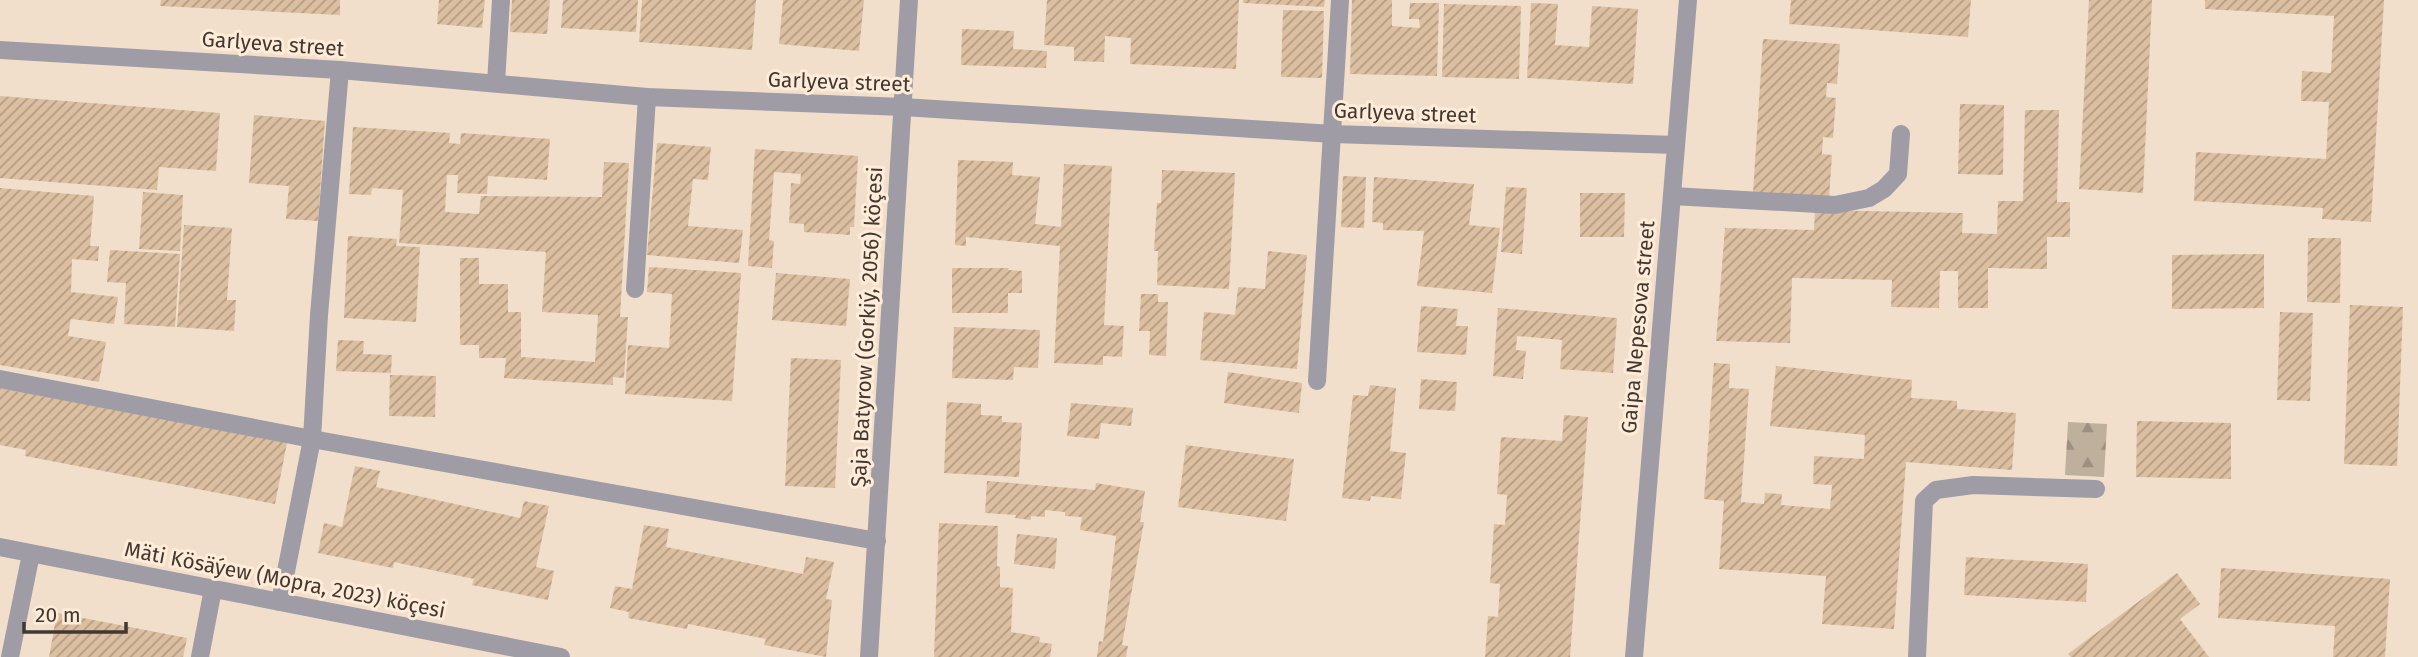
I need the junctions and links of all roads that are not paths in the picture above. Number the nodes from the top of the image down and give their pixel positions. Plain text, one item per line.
1 (501, 0) edge
2 (909, 0) edge
3 (1340, 0) edge
4 (1688, 0) edge
5 (0, 50) edge
6 (340, 71) junction
7 (496, 83) junction
8 (647, 97) junction
9 (903, 107) junction
10 (1333, 134) junction
11 (1900, 134) dead end
12 (1676, 145) junction
13 (1672, 196) junction
14 (635, 289) dead end
15 (0, 379) edge
16 (1317, 381) dead end
17 (312, 439) junction
18 (2096, 489) dead end
19 (877, 541) junction
20 (0, 547) edge
21 (31, 554) junction
22 (213, 589) junction
23 (280, 602) junction
24 (10, 657) edge
25 (200, 657) edge
26 (561, 657) edge
27 (869, 657) edge
28 (1634, 657) edge
29 (1917, 657) edge

1 - 7 street
2 - 9 street, Şaja Batyrow (Gorkiý, 2056) köçesi
3 - 10 street
4 - 12 street, Gaipa Nepesova street
5 - 6 street, Garlyeva street
6 - 7 street, Garlyeva street
6 - 17 street
7 - 8 street, Garlyeva street
8 - 9 street, Garlyeva street
8 - 14 street
9 - 10 street, Garlyeva street
9 - 19 street, Şaja Batyrow (Gorkiý, 2056) köçesi
10 - 12 street, Garlyeva street
10 - 16 street
11 - 13 street
12 - 13 street, Gaipa Nepesova street
13 - 28 street, Gaipa Nepesova street
15 - 17 street
17 - 19 street
17 - 23 street
18 - 29 street
19 - 27 street, Şaja Batyrow (Gorkiý, 2056) köçesi
20 - 21 street, Mäti Kösäýew (Mopra, 2023) köçesi
21 - 22 street, Mäti Kösäýew (Mopra, 2023) köçesi
21 - 24 street
22 - 23 street, Mäti Kösäýew (Mopra, 2023) köçesi
22 - 25 street
23 - 26 street, Mäti Kösäýew (Mopra, 2023) köçesi

